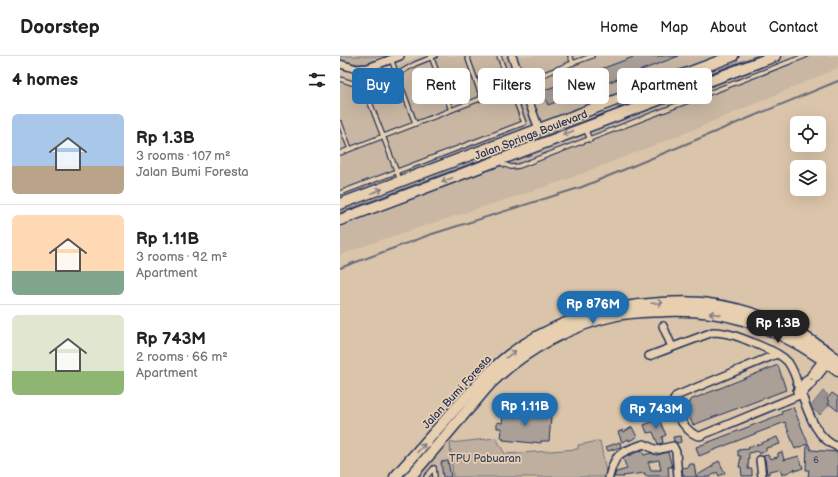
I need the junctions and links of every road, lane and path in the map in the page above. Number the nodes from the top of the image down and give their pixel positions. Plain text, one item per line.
1 (400, 56) edge
2 (467, 56) edge
3 (499, 56) edge
4 (512, 56) edge
5 (570, 56) edge
6 (592, 56) edge
7 (733, 56) edge
8 (775, 56) edge
9 (805, 56) edge
10 (432, 57) edge
11 (391, 60) junction
12 (573, 63) junction
13 (340, 64) edge
14 (354, 68) edge
15 (368, 68) edge
16 (394, 68) edge
17 (504, 68) edge
18 (517, 68) edge
19 (404, 70) edge
20 (545, 73) edge
21 (340, 79) edge
22 (712, 80) edge
23 (352, 83) edge
24 (478, 87) edge
25 (404, 95) edge
26 (478, 100) edge
27 (371, 104) edge
28 (517, 104) edge
29 (530, 104) edge
30 (608, 104) joint
31 (609, 104) edge
32 (646, 104) edge
33 (649, 104) edge
34 (451, 110) junction
35 (654, 115) junction
36 (614, 116) junction
37 (340, 123) edge
38 (415, 123) junction
39 (585, 127) junction
40 (539, 130) junction
41 (383, 136) junction
42 (590, 140) junction
43 (350, 149) junction
44 (340, 153) edge
45 (502, 161) junction
46 (397, 172) junction
47 (401, 182) junction
48 (340, 194) edge
49 (340, 204) edge
50 (340, 220) edge
51 (663, 326) dead end
52 (672, 347) junction
53 (777, 354) junction
54 (649, 356) dead end
55 (829, 360) edge
56 (838, 371) edge
57 (801, 391) junction
58 (468, 403) junction
59 (838, 446) edge
60 (760, 460) dead end
61 (395, 477) edge
62 (410, 477) edge
63 (426, 477) edge
64 (435, 477) edge
65 (605, 477) edge
66 (609, 477) edge
67 (678, 477) edge
68 (762, 477) edge

1 - 11 street
2 - 24 lane
3 - 17 lane
4 - 18 street
5 - 12 lane
6 - 12 lane
7 - 31 main road, Jalan Springs Boulevard
8 - 22 main road, Jalan Springs Boulevard
9 - 35 lane
10 - 19 lane
10 - 34 lane
11 - 15 street
11 - 16 lane
12 - 20 lane
13 - 14 street
21 - 23 lane
25 - 38 lane
26 - 34 lane
27 - 41 lane
28 - 46 lane
29 - 40 street
30 - 36 main road
30 - 40 main road, Jalan Springs Boulevard
32 - 36 main road, Jalan Springs Boulevard
33 - 35 lane
34 - 38 lane
35 - 42 lane
36 - 39 main road, Jalan Springs Boulevard
37 - 43 lane
38 - 41 lane
39 - 42 lane
39 -> 45 main road, Jalan Springs Boulevard
40 - 47 main road, Jalan Springs Boulevard
41 - 43 lane
41 - 46 lane
42 - 45 lane
43 - 44 lane
45 -> 50 main road, Jalan Springs Boulevard
46 - 47 lane
46 - 48 lane
49 -> 47 main road, Jalan Springs Boulevard
51 - 52 street
52 - 53 street
52 - 54 street
53 - 57 street
53 - 57 street
55 - 56 main road, Jalan Bumi Foresta
55 - 57 street
55 - 58 main road, Jalan Bumi Foresta
57 - 59 street
61 -> 58 main road, Jalan Bumi Foresta
58 - 62 main road, Jalan Bumi Foresta
60 - 68 street
63 - 64 lane
65 - 66 lane
66 - 67 street

